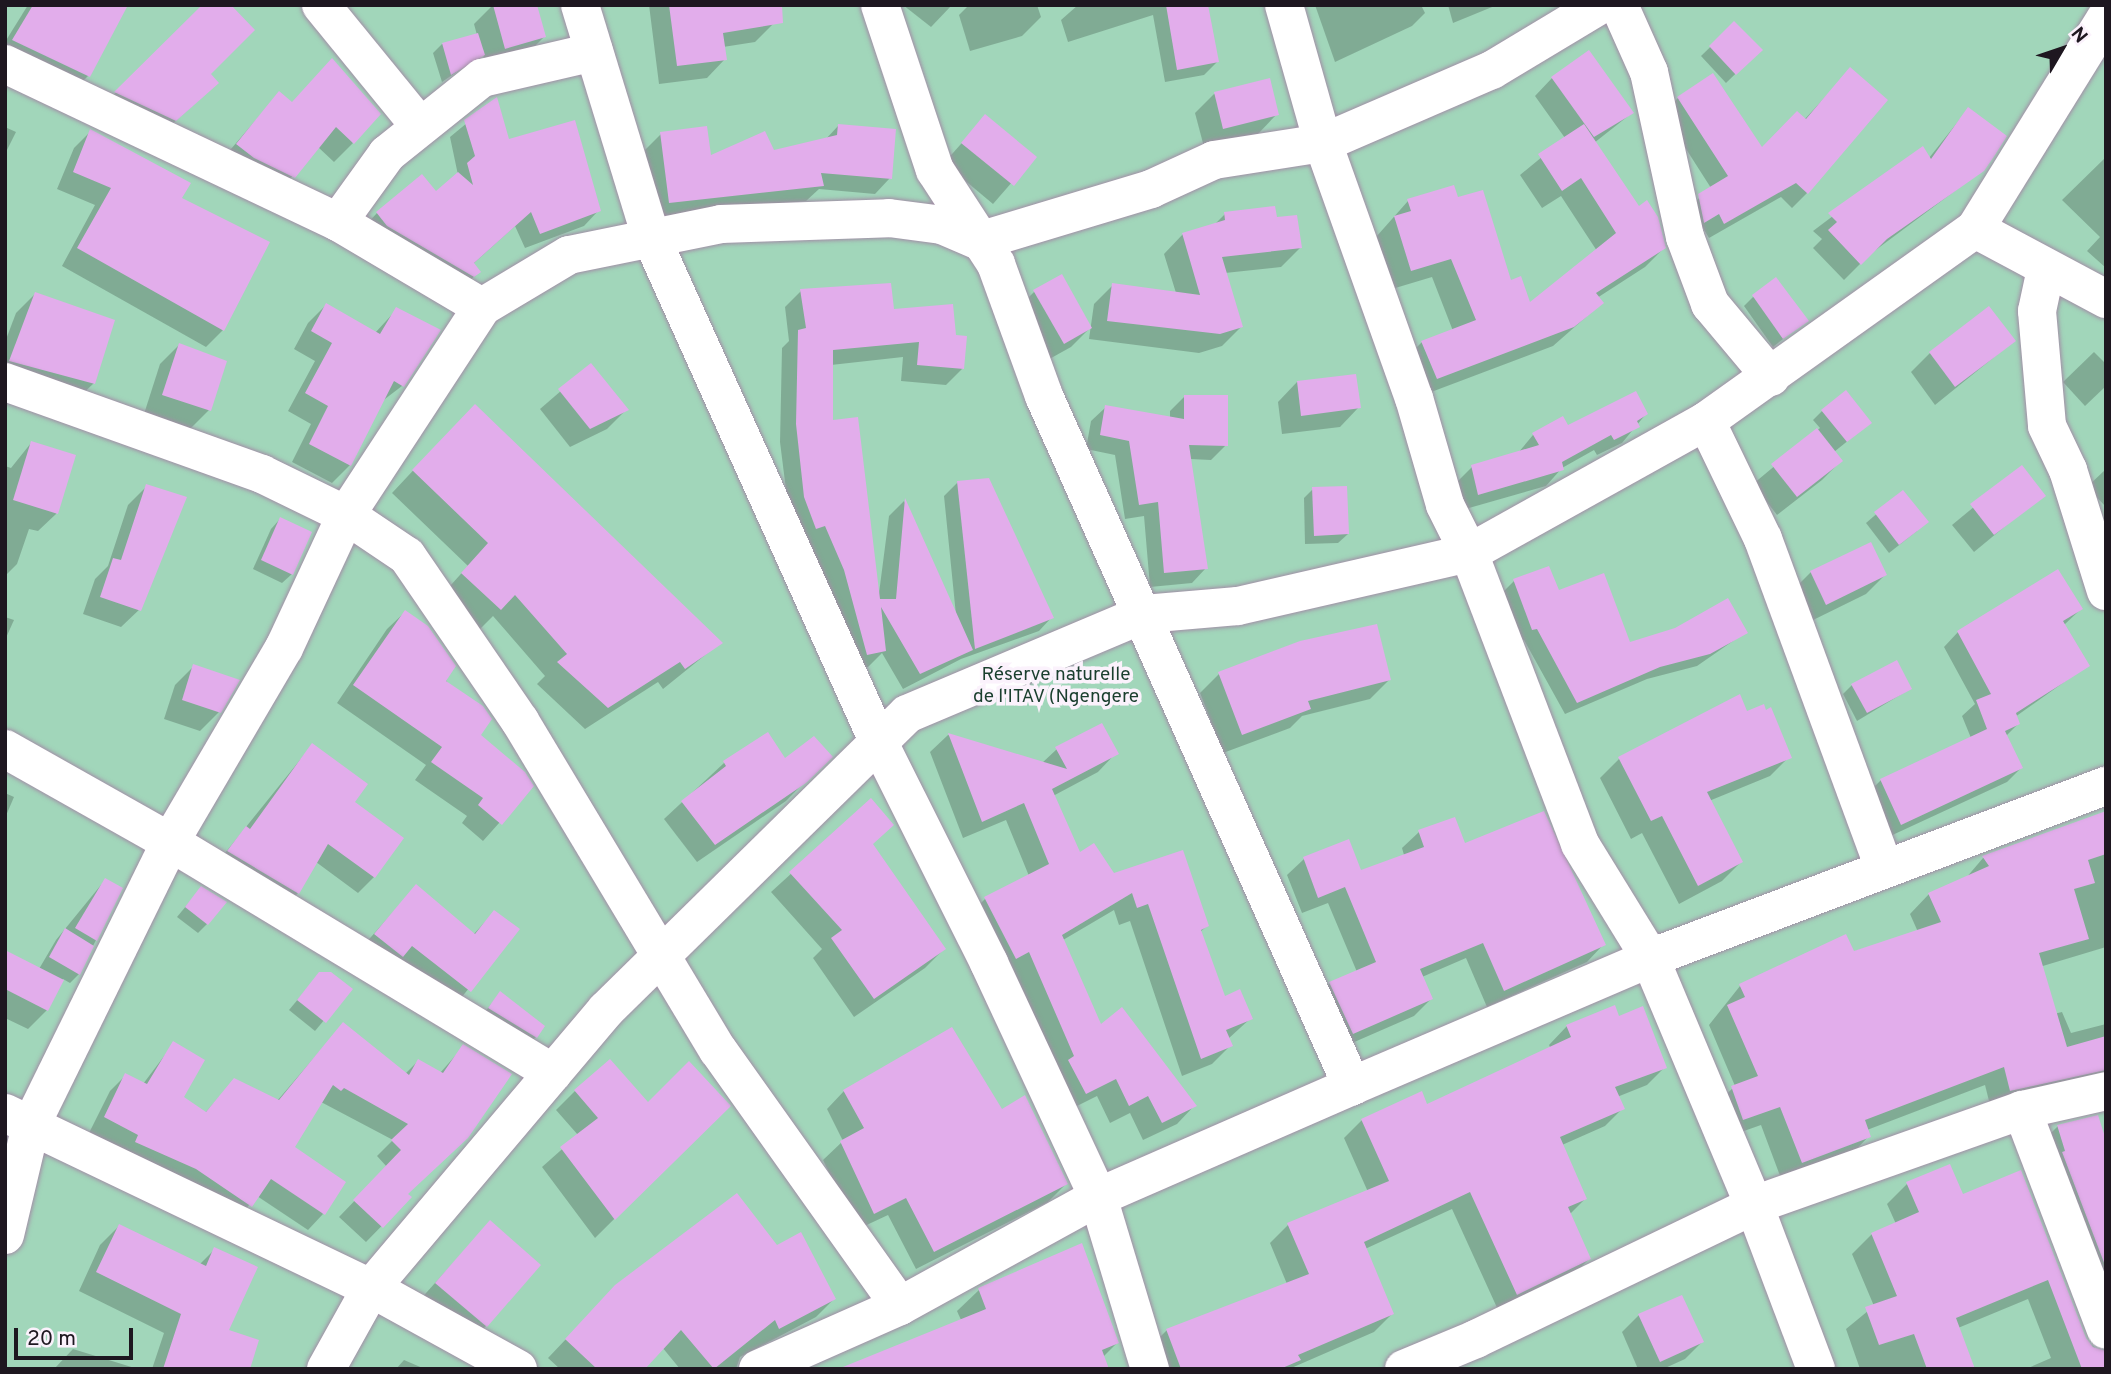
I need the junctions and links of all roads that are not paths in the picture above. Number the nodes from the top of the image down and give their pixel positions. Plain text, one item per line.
1 (321, 5) edge
2 (580, 5) edge
3 (880, 5) edge
4 (1284, 5) edge
5 (1600, 5) edge
6 (1619, 5) edge
7 (2106, 18) edge
8 (594, 52) junction
9 (5, 64) edge
10 (419, 125) junction
11 (1323, 142) junction
12 (338, 222) junction
13 (1975, 229) junction
14 (651, 237) junction
15 (979, 241) junction
16 (2046, 269) junction
17 (2106, 299) edge
18 (482, 307) junction
19 (1771, 377) junction
20 (5, 382) edge
21 (1706, 421) junction
22 (346, 515) junction
23 (1469, 553) junction
24 (2106, 591) edge
25 (1144, 614) junction
26 (878, 741) junction
27 (5, 749) edge
28 (2106, 786) edge
29 (170, 842) junction
30 (1884, 867) junction
31 (1650, 958) junction
32 (660, 959) junction
33 (553, 1073) junction
34 (1352, 1086) junction
35 (2106, 1091) edge
36 (2022, 1110) junction
37 (18, 1119) edge
38 (1098, 1197) junction
39 (1754, 1205) junction
40 (5, 1236) edge
41 (371, 1289) junction
42 (900, 1306) junction
43 (2106, 1330) edge
44 (1464, 1356) edge
45 (326, 1369) edge
46 (518, 1369) edge
47 (758, 1369) edge
48 (1150, 1369) edge
49 (1404, 1369) edge
50 (1816, 1369) edge

1 - 10 street
2 - 8 street
3 - 15 street
4 - 11 street
5 - 11 street
6 - 19 street
7 - 13 street
8 - 10 street
8 - 14 street
9 - 12 street
10 - 12 street
11 - 15 street
11 - 23 street
12 - 18 street
13 - 16 street
13 - 19 street
14 - 15 street
14 - 18 street
14 - 26 street
15 - 25 street
16 - 17 street
16 - 24 street
18 - 22 street
19 - 21 street
20 - 22 street
21 - 23 street
21 - 30 street
22 - 29 street
22 - 32 street
23 - 25 street
23 - 31 street
25 - 26 street
25 - 34 street
26 - 32 street
26 - 38 street
27 - 29 street
28 - 30 street
29 - 33 street
29 - 37 street
30 - 31 street
31 - 34 street
31 - 39 street
32 - 33 street
32 - 42 street
33 - 41 street
34 - 38 street
35 - 36 street
36 - 39 street
36 - 43 street
37 - 40 street
37 - 41 street
38 - 42 street
38 - 48 street
39 - 44 street
39 - 50 street
41 - 45 street
41 - 46 street
42 - 47 street
44 - 49 street

